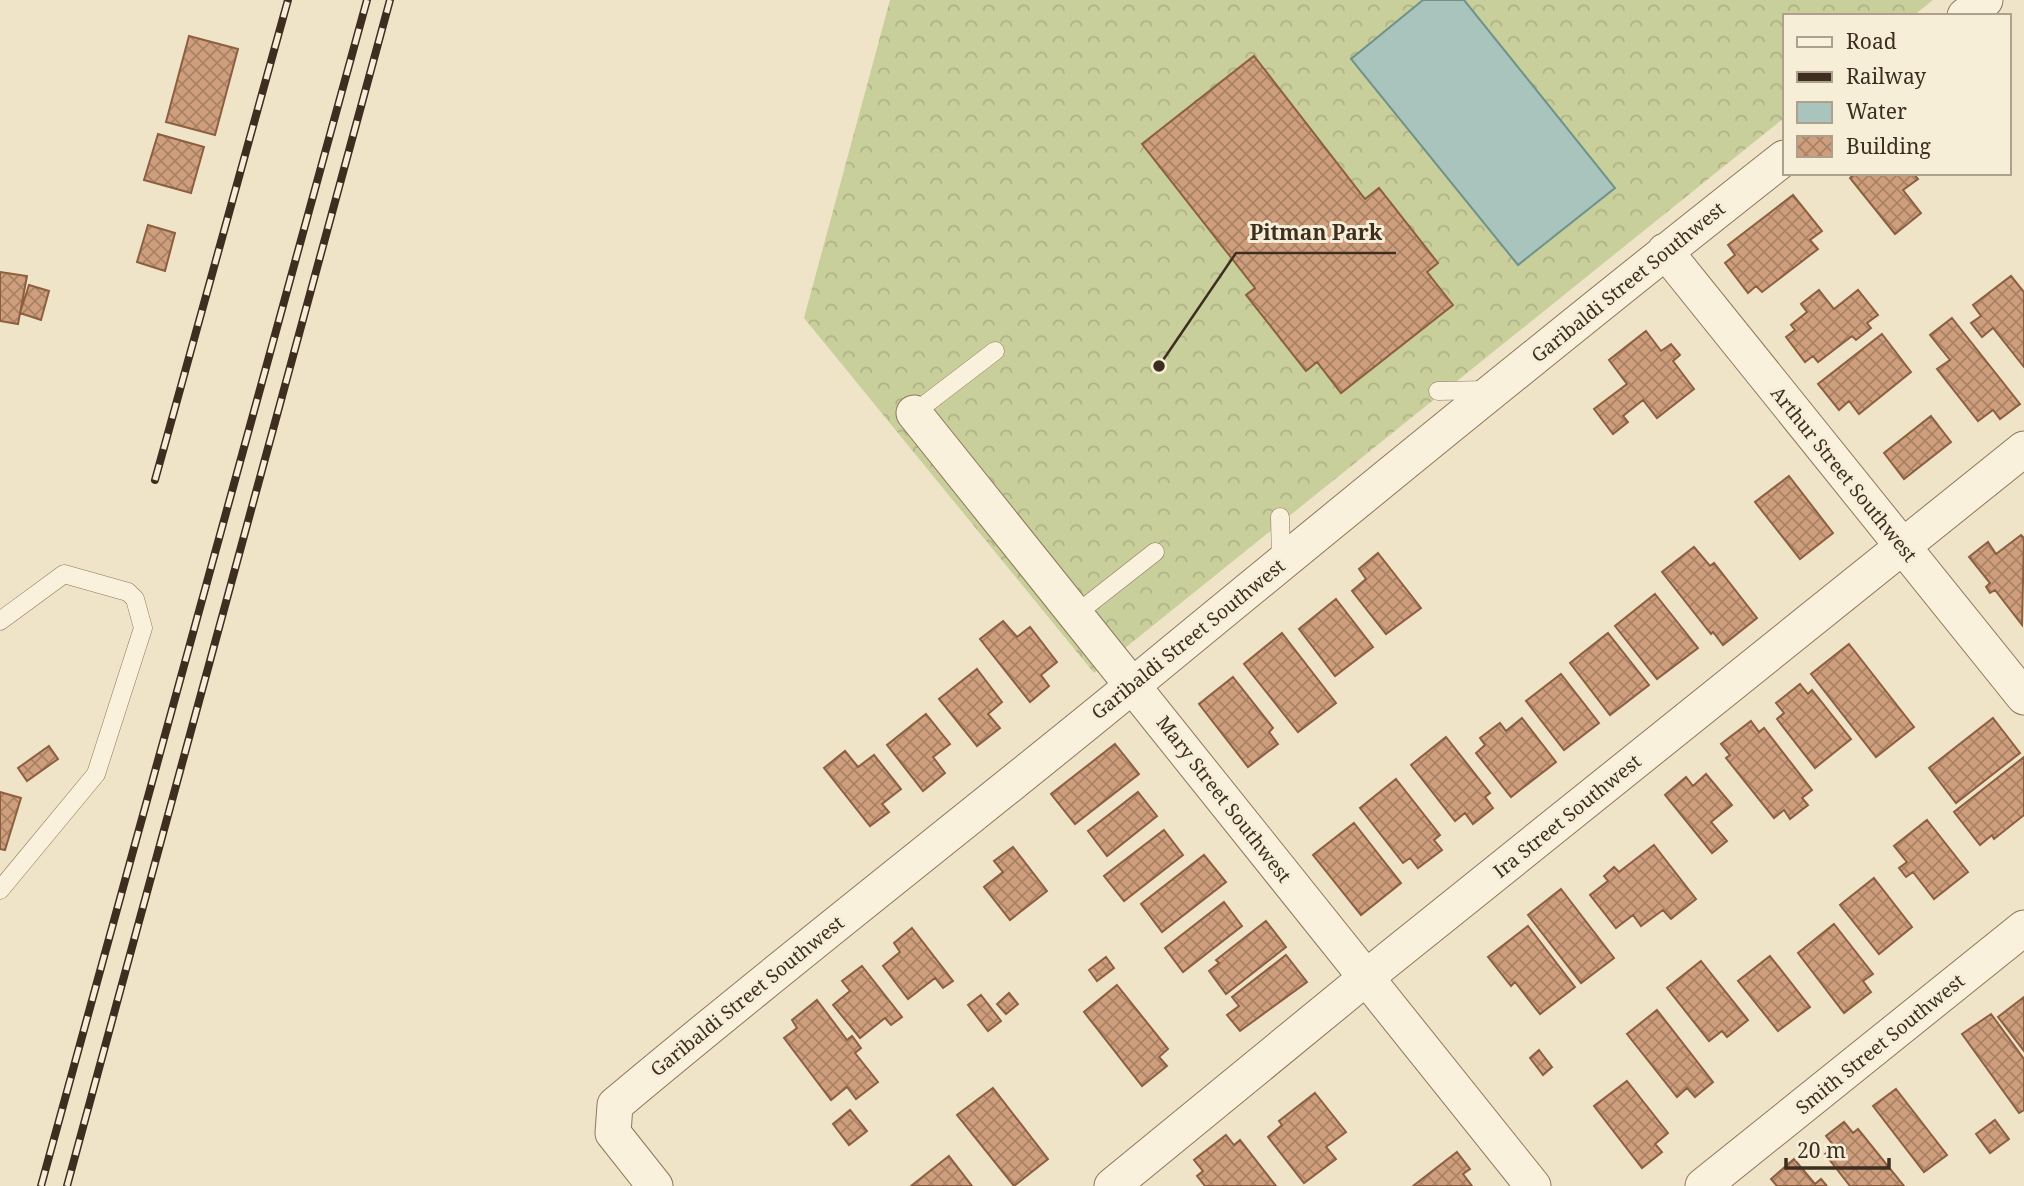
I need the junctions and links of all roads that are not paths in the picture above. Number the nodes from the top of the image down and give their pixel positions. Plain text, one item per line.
1 (1985, 0) edge
2 (1968, 14) edge
3 (1783, 159) edge
4 (1665, 251) junction
5 (995, 351) dead end
6 (1494, 390) junction
7 (1438, 391) dead end
8 (914, 413) joint
9 (2024, 449) edge
10 (1280, 517) dead end
11 (1903, 547) junction
12 (1155, 552) dead end
13 (1281, 564) junction
14 (1076, 614) junction
15 (0, 621) edge
16 (1133, 684) junction
17 (2024, 697) edge
18 (0, 891) edge
19 (2024, 928) edge
20 (1367, 978) junction
21 (655, 1186) edge
22 (1112, 1186) edge
23 (1533, 1186) edge
24 (1703, 1186) edge

1 - 2 street
3 - 4 street, Garibaldi Street Southwest
4 - 6 street, Garibaldi Street Southwest
4 - 11 street, Arthur Street Southwest
5 - 8 lane
6 - 7 lane
6 - 13 street, Garibaldi Street Southwest
8 - 14 street, Mary Street Southwest
9 - 11 street, Ira Street Southwest
10 - 13 lane
11 - 17 street, Arthur Street Southwest
11 - 20 street, Ira Street Southwest
12 - 14 lane
13 - 16 street, Garibaldi Street Southwest
14 - 16 street, Mary Street Southwest
15 - 18 lane
16 - 20 street, Mary Street Southwest
16 - 21 street, Garibaldi Street Southwest
19 - 24 street, Smith Street Southwest
20 - 22 street, Ira Street Southwest
20 - 23 street, Mary Street Southwest

